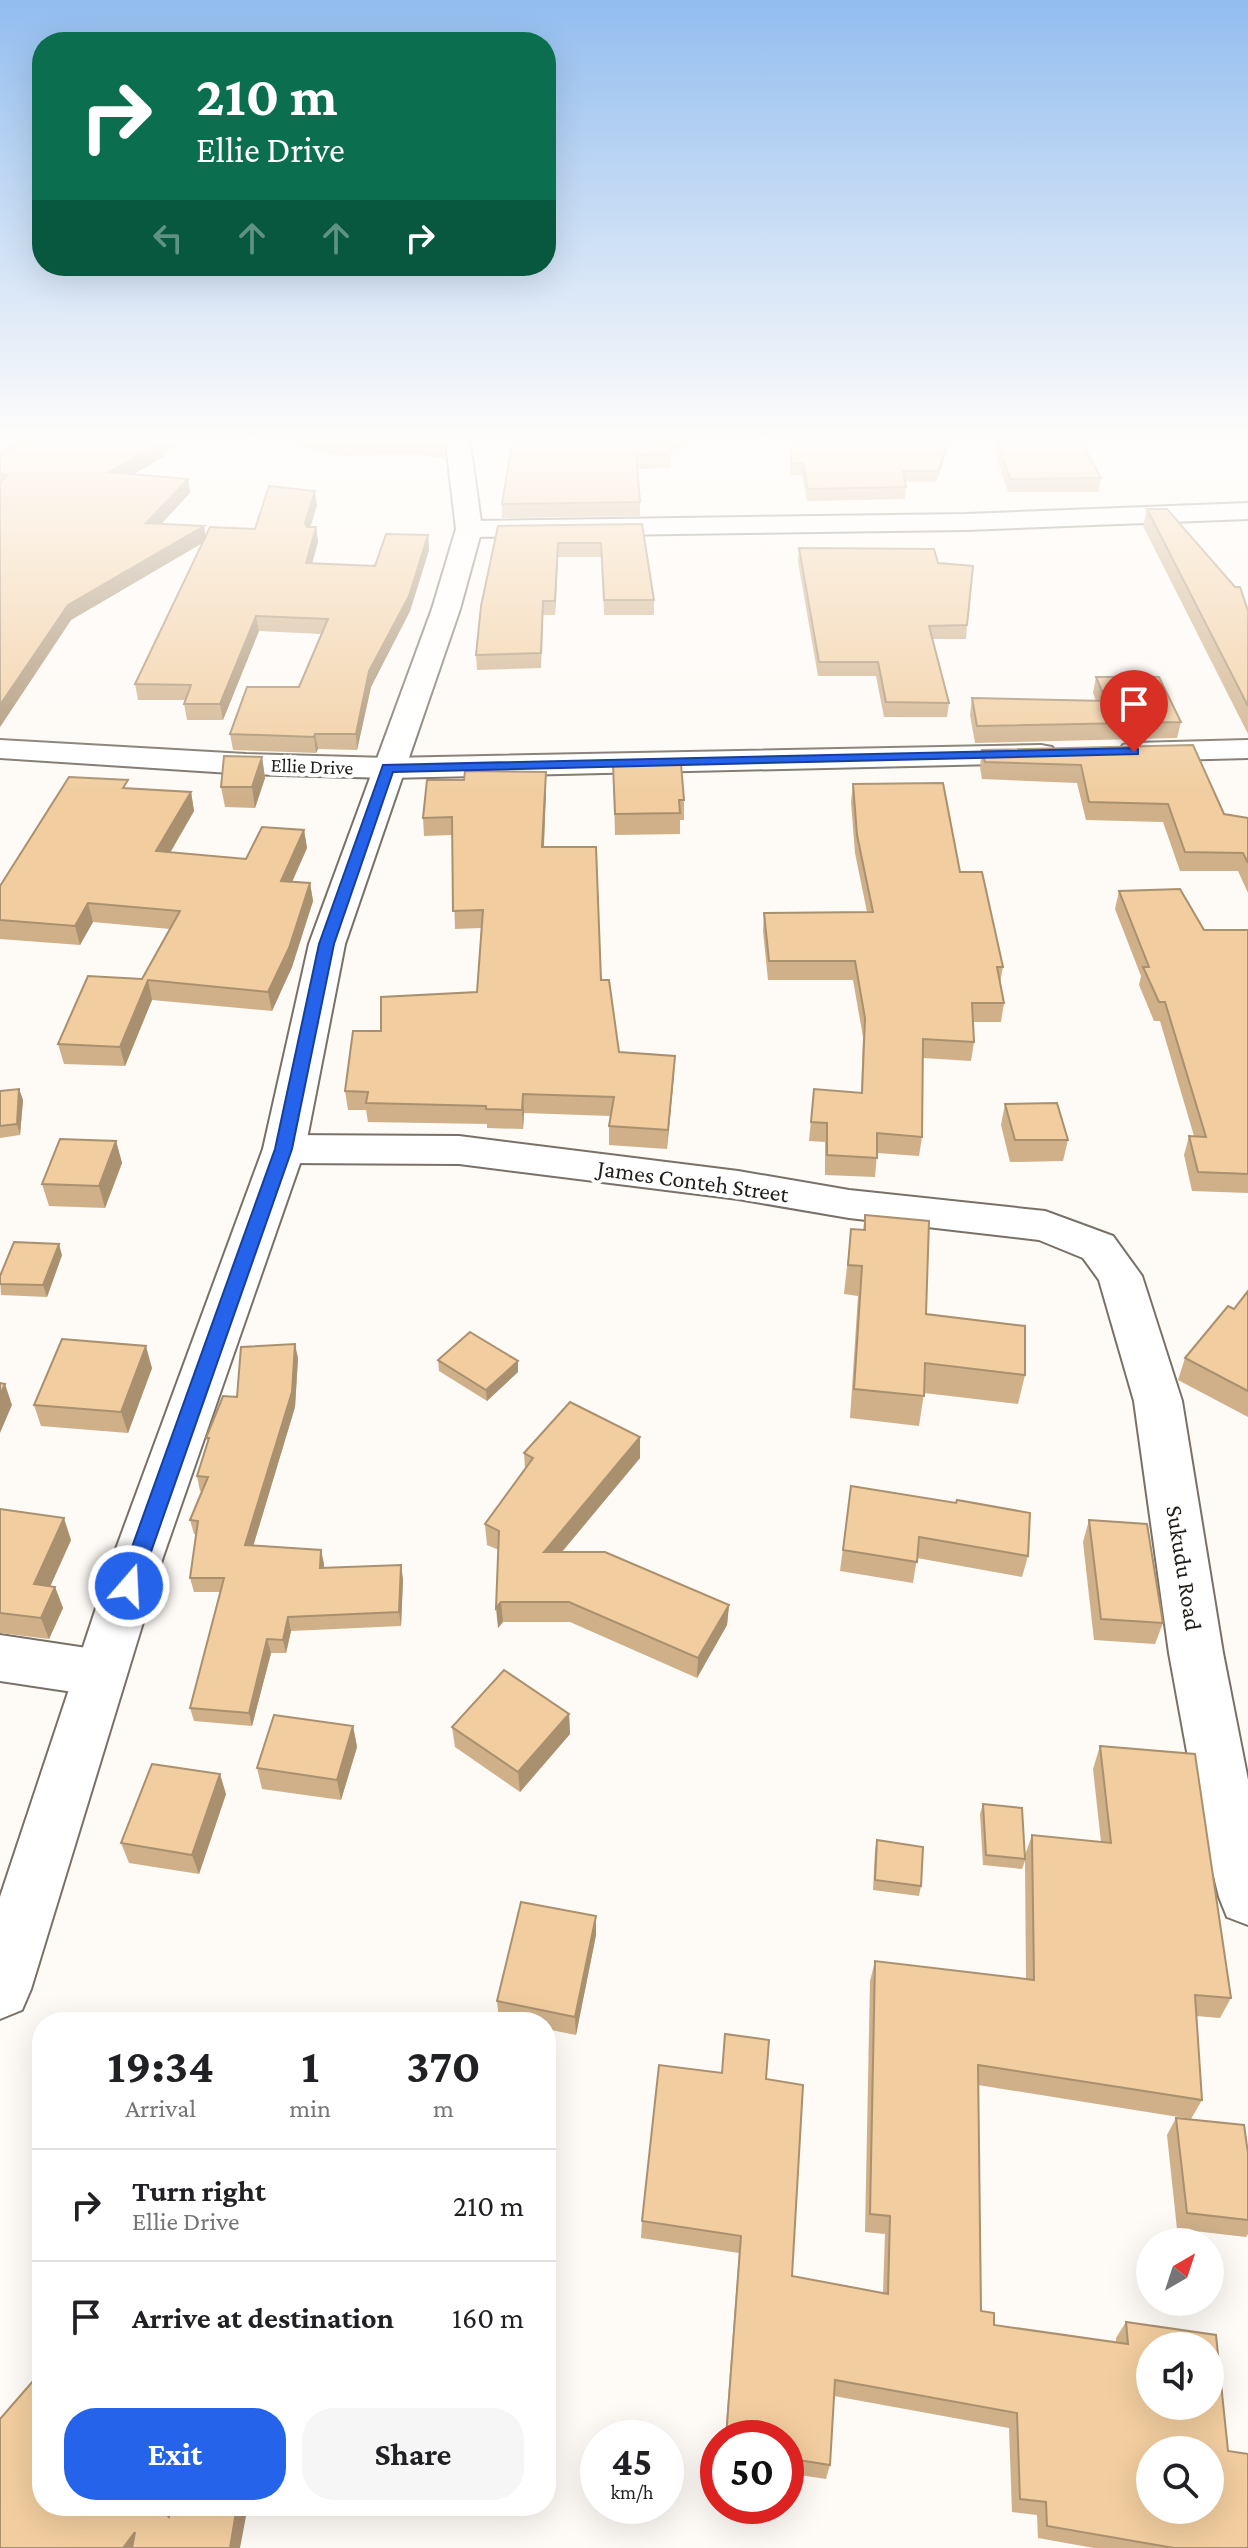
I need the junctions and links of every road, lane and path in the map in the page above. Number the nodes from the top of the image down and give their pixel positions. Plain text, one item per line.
1 (460, 562) edge
2 (0, 749) edge
3 (1248, 749) edge
4 (388, 768) junction
5 (284, 1149) junction
6 (1098, 1247) joint
7 (0, 1658) edge
8 (100, 1673) junction
9 (1248, 1897) edge
10 (0, 1989) edge

1 - 4 street
2 - 4 street, Ellie Drive
3 - 4 street, Ellie Drive
4 - 5 street
5 - 6 street, James Conteh Street
5 - 8 street
6 - 9 street, Sukudu Road
7 - 8 street
8 - 10 street

